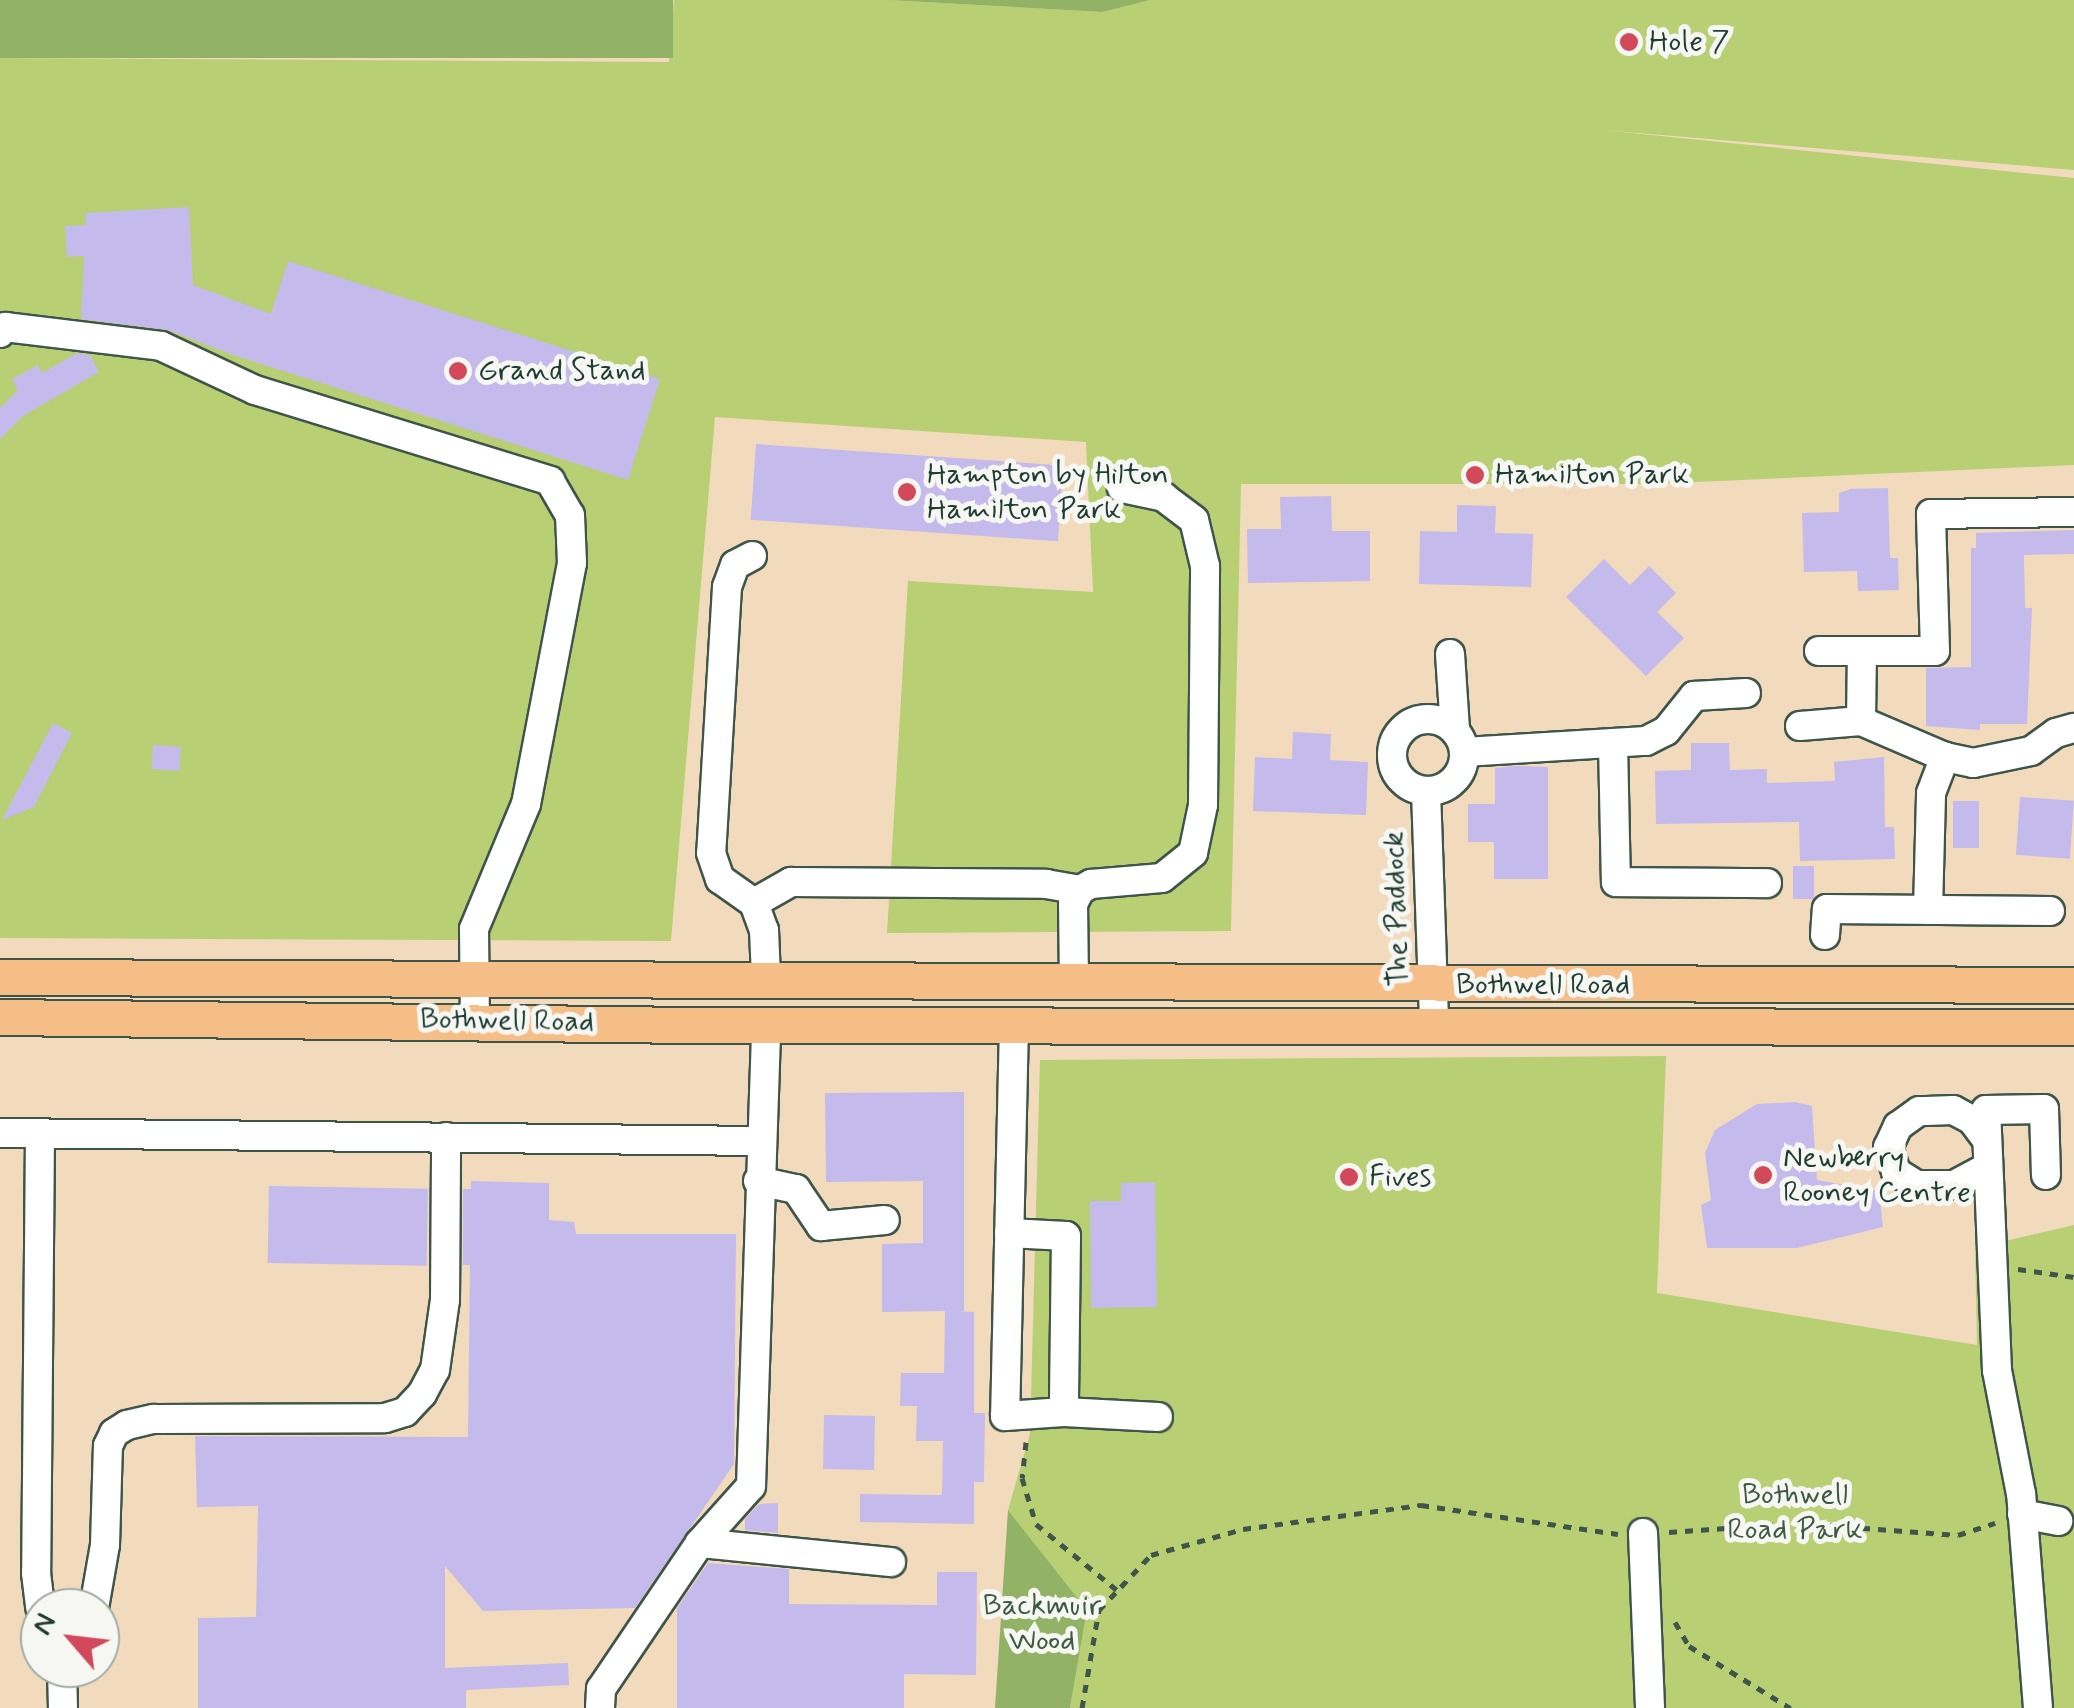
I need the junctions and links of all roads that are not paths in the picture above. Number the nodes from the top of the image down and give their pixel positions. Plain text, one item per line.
1 (0, 334) edge
2 (1122, 488) dead end
3 (2074, 512) edge
4 (752, 556) dead end
5 (1819, 651) dead end
6 (1862, 651) junction
7 (1450, 654) dead end
8 (1746, 694) dead end
9 (1861, 720) junction
10 (1800, 726) dead end
11 (2074, 728) edge
12 (1460, 741) junction
13 (1613, 743) junction
14 (1945, 756) junction
15 (1426, 791) junction
16 (1767, 883) dead end
17 (1080, 890) junction
18 (754, 903) junction
19 (1928, 910) junction
20 (2050, 911) dead end
21 (1825, 935) dead end
22 (0, 978) edge
23 (766, 978) junction
24 (475, 980) junction
25 (1074, 983) junction
26 (1013, 984) junction
27 (1432, 984) junction
28 (2074, 984) edge
29 (0, 1018) edge
30 (475, 1020) junction
31 (1014, 1024) junction
32 (766, 1025) junction
33 (1434, 1025) junction
34 (2074, 1027) edge
35 (0, 1133) edge
36 (40, 1133) junction
37 (446, 1137) junction
38 (760, 1141) junction
39 (2046, 1175) dead end
40 (758, 1181) junction
41 (885, 1220) dead end
42 (1009, 1233) junction
43 (1064, 1412) junction
44 (1158, 1418) dead end
45 (2022, 1514) junction
46 (2058, 1520) dead end
47 (1643, 1534) road end
48 (700, 1543) junction
49 (891, 1562) dead end
50 (38, 1588) edge
51 (97, 1588) edge
52 (600, 1708) edge
53 (1650, 1708) edge
54 (2038, 1708) edge

1 - 24 street
2 - 17 street
3 - 6 street
4 - 18 street
5 - 6 street
6 - 9 street
7 - 12 street
8 - 13 street, The Paddock
9 - 10 street
9 - 14 street
11 - 14 street
12 - 13 street, The Paddock
12 - 15 street, The Paddock
12 - 15 street, The Paddock
13 - 16 street
14 - 19 street
15 - 27 street, The Paddock
17 - 18 street
17 - 25 street
18 - 23 street
19 - 20 street
19 - 21 street
22 - 24 main road, Bothwell Road
23 - 24 main road, Bothwell Road
23 - 26 main road, Bothwell Road
23 - 32 main road
24 - 30 street
25 - 26 main road, Bothwell Road
25 - 27 main road, Bothwell Road
26 - 31 main road
27 - 28 main road, Bothwell Road
27 - 33 street, The Paddock
29 - 30 main road, Bothwell Road
30 - 32 main road, Bothwell Road
31 - 32 main road, Bothwell Road
31 - 33 main road, Bothwell Road
31 - 42 street
32 - 38 street
33 - 34 main road, Bothwell Road
35 - 36 street
36 - 37 street
36 - 50 street
37 - 38 street
37 - 51 street
38 - 40 street
39 - 45 street
40 - 41 street
40 - 48 street
42 - 43 street
42 - 43 street
43 - 44 street
45 - 46 street
45 - 54 street
47 - 53 street
48 - 49 street
48 - 52 street

